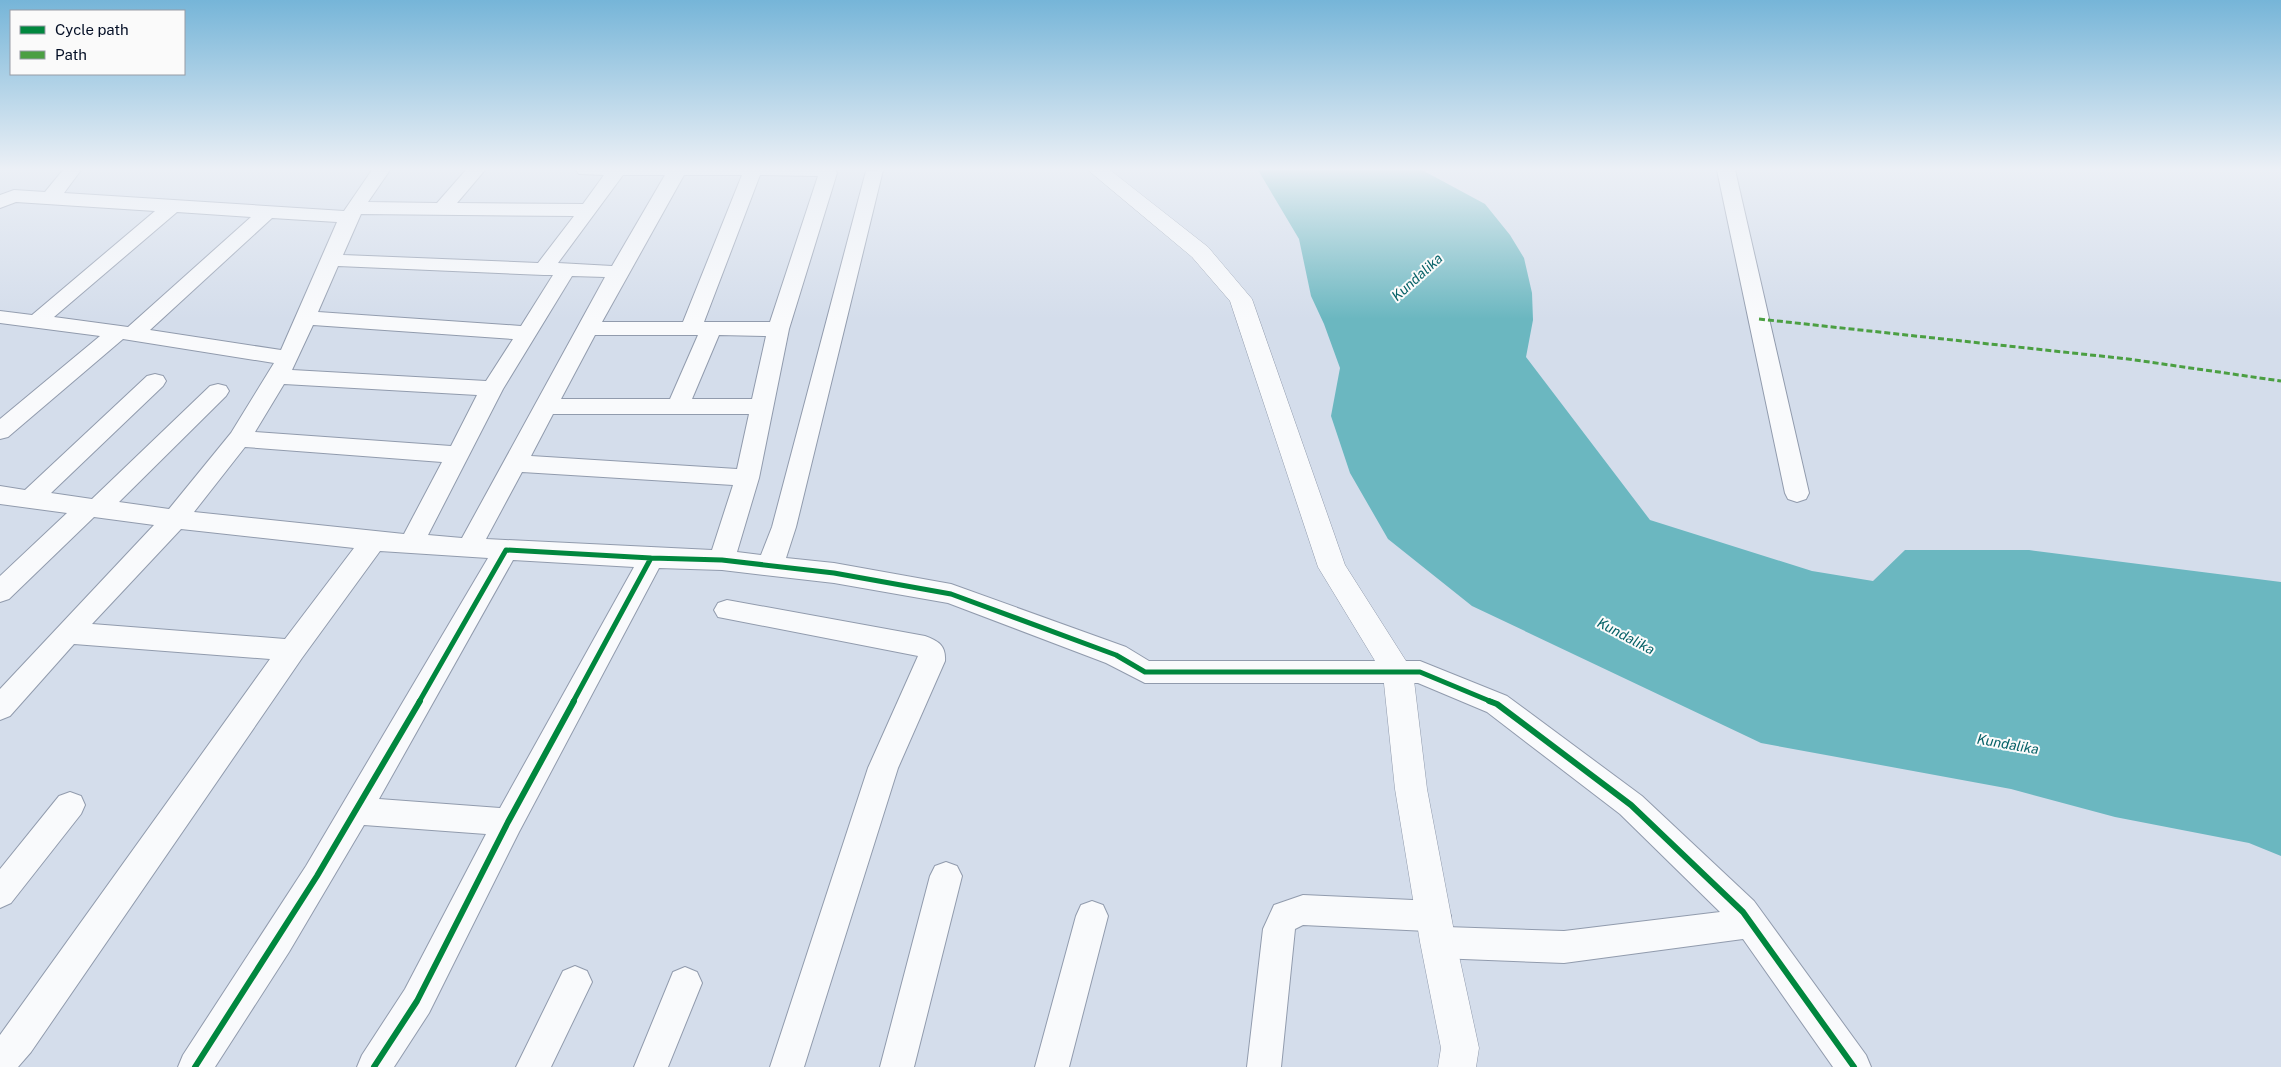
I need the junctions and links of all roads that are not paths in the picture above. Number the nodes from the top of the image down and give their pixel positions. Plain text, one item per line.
1 (156, 220) edge
2 (259, 220) edge
3 (348, 220) edge
4 (580, 220) edge
5 (648, 220) edge
6 (738, 220) edge
7 (813, 220) edge
8 (863, 220) edge
9 (1160, 220) edge
10 (1737, 220) edge
11 (330, 260) junction
12 (544, 269) junction
13 (566, 270) junction
14 (618, 272) junction
15 (0, 316) edge
16 (306, 318) junction
17 (37, 320) junction
18 (702, 327) junction
19 (588, 328) junction
20 (778, 329) junction
21 (126, 333) junction
22 (527, 333) junction
23 (283, 367) junction
24 (155, 382) dead end
25 (492, 389) junction
26 (218, 391) dead end
27 (546, 406) junction
28 (678, 406) junction
29 (762, 406) junction
30 (0, 431) edge
31 (239, 439) junction
32 (458, 455) junction
33 (516, 463) junction
34 (747, 478) junction
35 (1797, 493) dead end
36 (0, 495) edge
37 (30, 499) junction
38 (94, 508) junction
39 (175, 519) junction
40 (373, 541) junction
41 (412, 543) junction
42 (470, 546) junction
43 (506, 550) junction
44 (651, 558) junction
45 (722, 560) junction
46 (770, 566) junction
47 (0, 592) edge
48 (726, 610) dead end
49 (68, 634) junction
50 (292, 650) junction
51 (1398, 672) junction
52 (0, 708) edge
53 (70, 805) dead end
54 (357, 811) junction
55 (508, 822) junction
56 (946, 876) dead end
57 (0, 894) edge
58 (1092, 916) dead end
59 (1751, 923) junction
60 (1437, 929) junction
61 (575, 982) dead end
62 (685, 983) dead end
63 (0, 1061) edge
64 (195, 1067) edge
65 (374, 1067) edge
66 (533, 1067) edge
67 (651, 1067) edge
68 (787, 1067) edge
69 (897, 1067) edge
70 (1052, 1067) edge
71 (1264, 1067) edge
72 (1457, 1067) edge
73 (1854, 1067) edge

1 - 17 street
2 - 21 street
3 - 11 street
4 - 12 street
5 - 14 street
6 - 18 street
7 - 20 street
8 - 46 street
9 - 51 street
10 - 35 street
11 - 12 street
11 - 16 street
12 - 13 street
13 - 14 street
13 - 22 street
14 - 19 street
15 - 17 street
16 - 22 street
16 - 23 street
17 - 21 street
18 - 19 street
18 - 20 street
18 - 28 street
19 - 27 street
20 - 29 street
21 - 23 street
21 - 30 street
22 - 25 street
23 - 25 street
23 - 31 street
24 - 37 street
25 - 32 street
26 - 38 street
27 - 28 street
27 - 33 street
28 - 29 street
29 - 34 street
31 - 32 street
31 - 39 street
32 - 41 street
33 - 34 street
33 - 42 street
34 - 45 street
36 - 37 street
37 - 38 street
38 - 39 street
38 - 47 street
39 - 40 street
39 - 49 street
40 - 41 street
40 - 50 street
41 - 42 street
42 - 43 street
43 - 44 street
43 - 54 street
44 - 45 street
44 - 55 street
45 - 46 street
46 - 51 street
48 - 68 street
49 - 50 street
49 - 52 street
50 - 63 street
51 - 59 street
51 - 60 street
53 - 57 street
54 - 55 street
54 - 64 street
55 - 65 street
56 - 69 street
58 - 70 street
59 - 60 street
59 - 73 street
60 - 71 street
60 - 72 street
61 - 66 street
62 - 67 street

